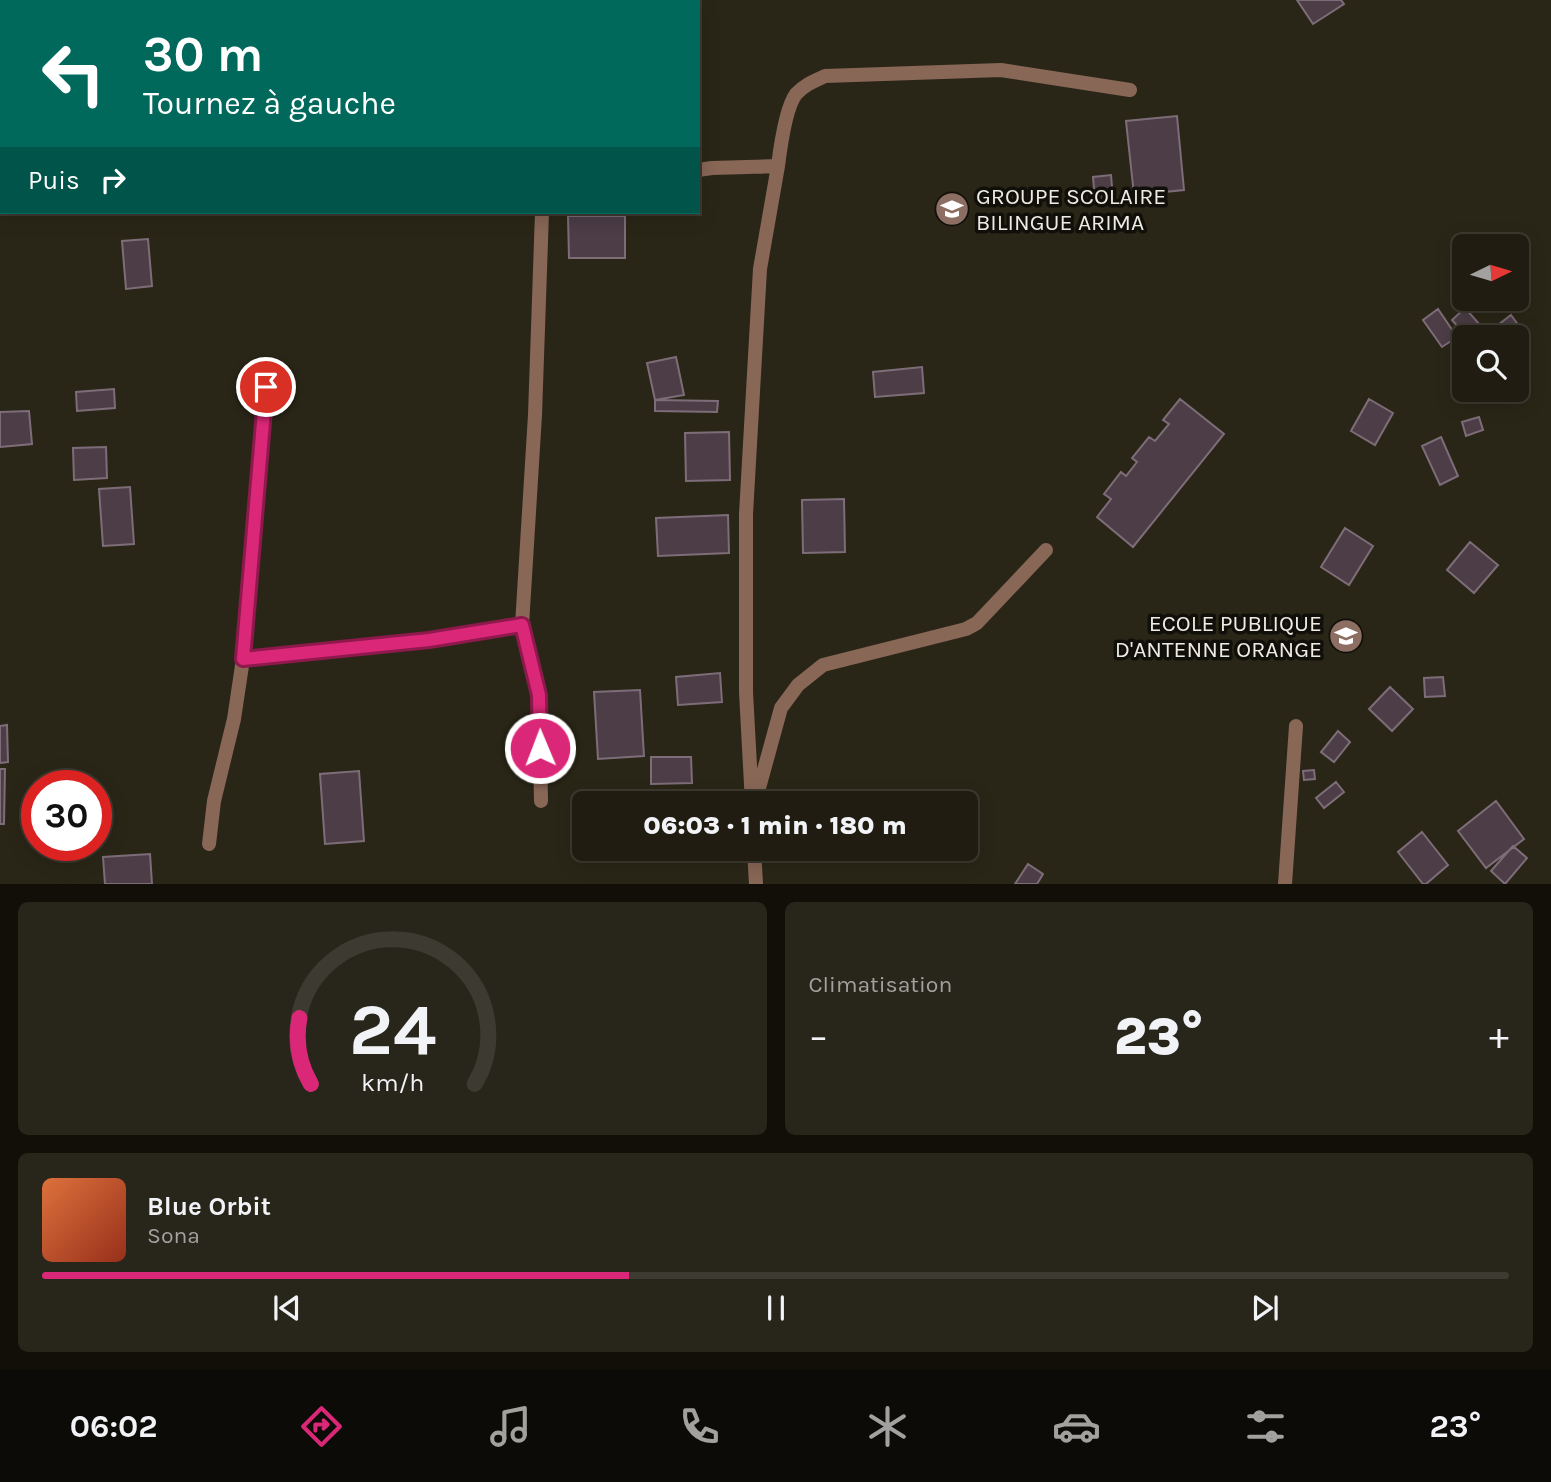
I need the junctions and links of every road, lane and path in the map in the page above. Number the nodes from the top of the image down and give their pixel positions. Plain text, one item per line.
1 (1130, 90) dead end
2 (778, 166) junction
3 (700, 170) edge
4 (542, 214) edge
5 (266, 387) dead end
6 (1046, 550) dead end
7 (522, 625) junction
8 (243, 659) junction
9 (1296, 726) dead end
10 (753, 791) edge
11 (757, 791) edge
12 (541, 801) dead end
13 (209, 844) dead end
14 (755, 861) edge
15 (756, 884) edge
16 (1285, 884) edge

1 - 2 street
2 - 3 street
2 - 10 street
4 - 7 street
5 - 8 street
6 - 11 street
7 - 8 street
7 - 12 street
8 - 13 street
9 - 16 street
14 - 15 street

